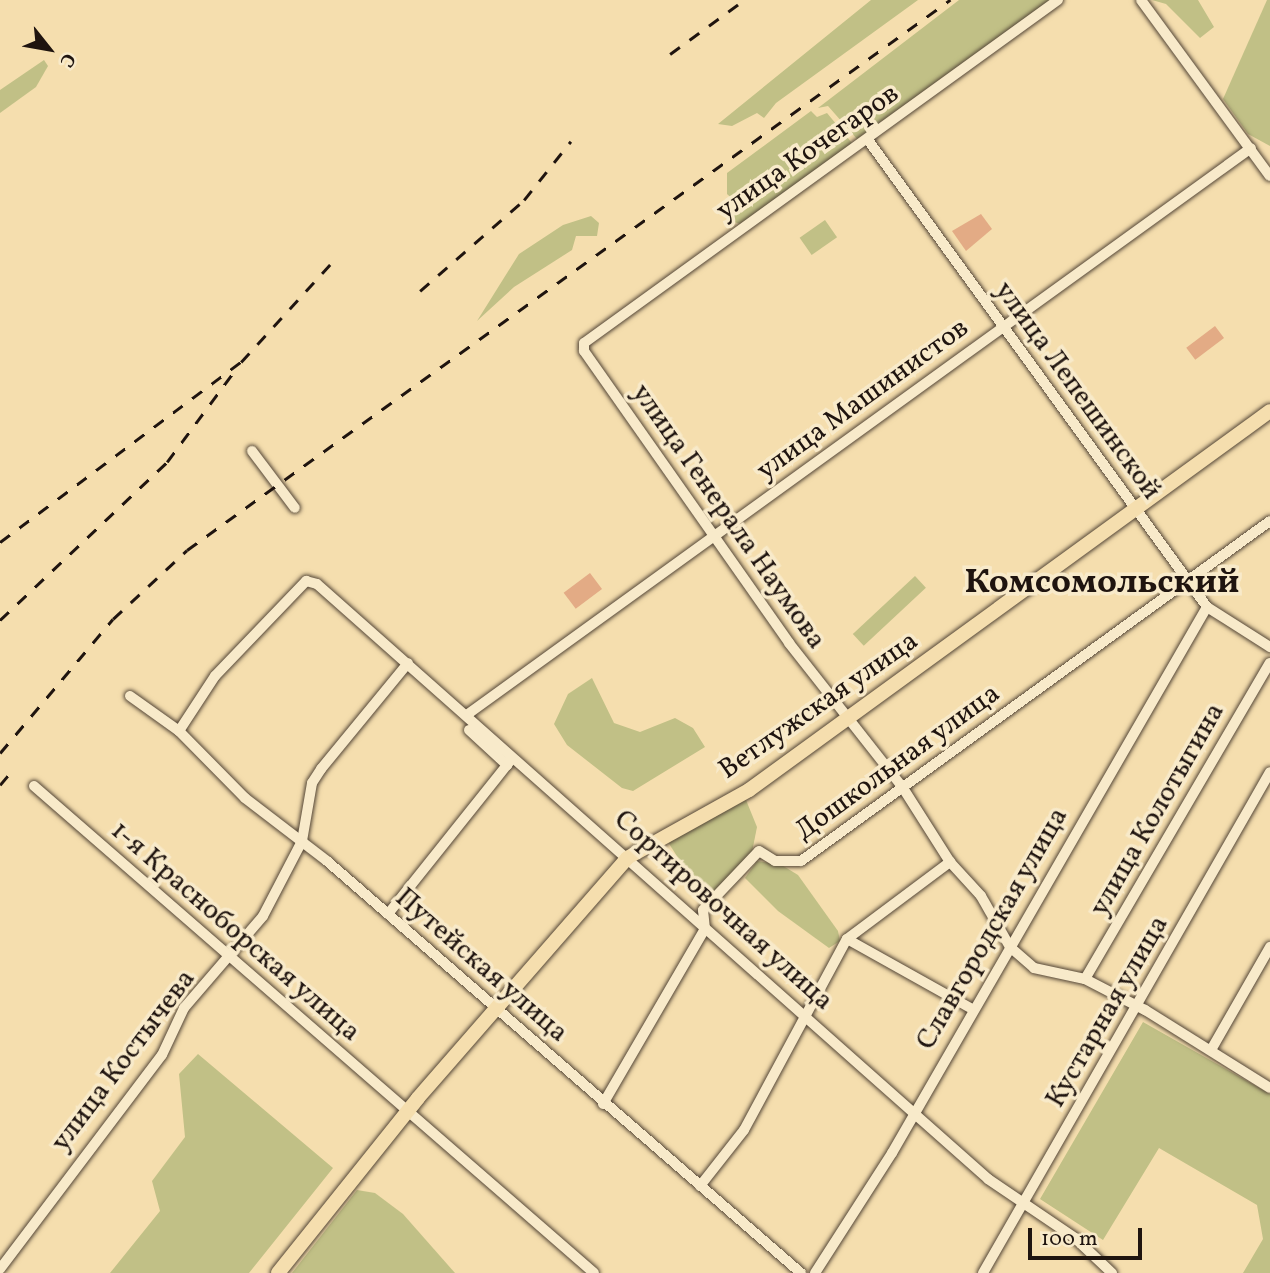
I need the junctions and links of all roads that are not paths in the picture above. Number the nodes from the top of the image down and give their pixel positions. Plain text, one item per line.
1 (1058, 0) edge
2 (1141, 0) edge
3 (868, 140) junction
4 (1251, 148) junction
5 (1270, 176) edge
6 (1002, 328) junction
7 (584, 343) joint
8 (1270, 411) edge
9 (251, 451) dead end
10 (295, 508) dead end
11 (1134, 508) junction
12 (1270, 521) edge
13 (714, 537) junction
14 (1187, 580) junction
15 (1207, 607) junction
16 (1270, 647) edge
17 (408, 663) junction
18 (1270, 663) edge
19 (130, 696) dead end
20 (468, 714) junction
21 (846, 721) junction
22 (469, 730) dead end
23 (179, 731) junction
24 (515, 755) junction
25 (507, 765) junction
26 (1270, 772) edge
27 (34, 786) dead end
28 (902, 788) junction
29 (1266, 788) edge
30 (302, 841) junction
31 (627, 858) junction
32 (950, 862) junction
33 (388, 914) junction
34 (705, 929) junction
35 (847, 939) junction
36 (1010, 947) junction
37 (1270, 947) edge
38 (231, 959) junction
39 (1085, 979) junction
40 (1136, 1007) junction
41 (494, 1009) junction
42 (974, 1010) junction
43 (804, 1014) junction
44 (1210, 1050) junction
45 (1270, 1088) edge
46 (603, 1104) junction
47 (914, 1110) junction
48 (407, 1112) junction
49 (700, 1186) junction
50 (1023, 1207) junction
51 (0, 1269) edge
52 (278, 1273) edge
53 (594, 1273) edge
54 (801, 1273) edge
55 (815, 1273) edge
56 (983, 1273) edge
57 (1112, 1273) edge

1 - 3 street, улица Кочегаров
2 - 4 street
3 - 6 street, улица Лепешинской
3 - 7 street, улица Кочегаров
4 - 5 street
4 - 6 street, улица Машинистов
6 - 11 street, улица Лепешинской
6 - 13 street, улица Машинистов
7 - 13 street, улица Генерала Наумова
8 - 11 main road, Ветлужская улица
9 - 10 street
11 - 14 street, улица Лепешинской
11 - 21 main road, Ветлужская улица
12 - 14 street, Дошкольная улица
13 - 20 street, улица Машинистов
13 - 21 street, улица Генерала Наумова
14 - 15 street, улица Лепешинской
14 - 28 street, Дошкольная улица
15 - 16 street, улица Лепешинской
15 - 36 street, Славгородская улица
17 - 20 street, Сортировочная улица
17 - 23 street, Сортировочная улица
17 - 30 street
18 - 39 street, улица Колотыгина
19 - 23 street, Путейская улица
20 - 24 street, Сортировочная улица
21 - 28 street, улица Генерала Наумова
21 - 31 main road, Ветлужская улица
22 - 25 street
23 - 30 street, Путейская улица
24 - 25 street
24 - 31 street, Сортировочная улица
25 - 33 street
26 - 29 street, Кустарная улица
27 - 38 street, 1-я Красноборская улица
28 - 32 street, улица Генерала Наумова
28 - 34 street, Дошкольная улица
29 - 40 street, Кустарная улица
30 - 33 street, Путейская улица
30 - 38 street, улица Костычева
31 - 34 street, Сортировочная улица
31 - 41 main road, Ветлужская улица
32 - 35 street
32 - 36 street, улица Генерала Наумова
33 - 41 street, Путейская улица
34 - 43 street, Сортировочная улица
34 - 46 street, Дошкольная улица
35 - 42 street
35 - 43 street
36 - 39 street, улица Генерала Наумова
36 - 42 street, Славгородская улица
37 - 44 street
38 - 48 street, 1-я Красноборская улица
38 - 51 street, улица Костычева
39 - 40 street, улица Генерала Наумова
40 - 44 street, улица Генерала Наумова
40 - 50 street, Кустарная улица
41 - 46 street, Путейская улица
41 - 48 main road, Ветлужская улица
42 - 47 street, Славгородская улица
43 - 47 street, Сортировочная улица
43 - 49 street
44 - 45 street, улица Генерала Наумова
46 - 49 street, Путейская улица
47 - 50 street, Сортировочная улица
47 - 55 street, Славгородская улица
48 - 52 main road, Ветлужская улица
48 - 53 street, 1-я Красноборская улица
49 - 54 street, Путейская улица
50 - 56 street, Кустарная улица
50 - 57 street, Сортировочная улица

